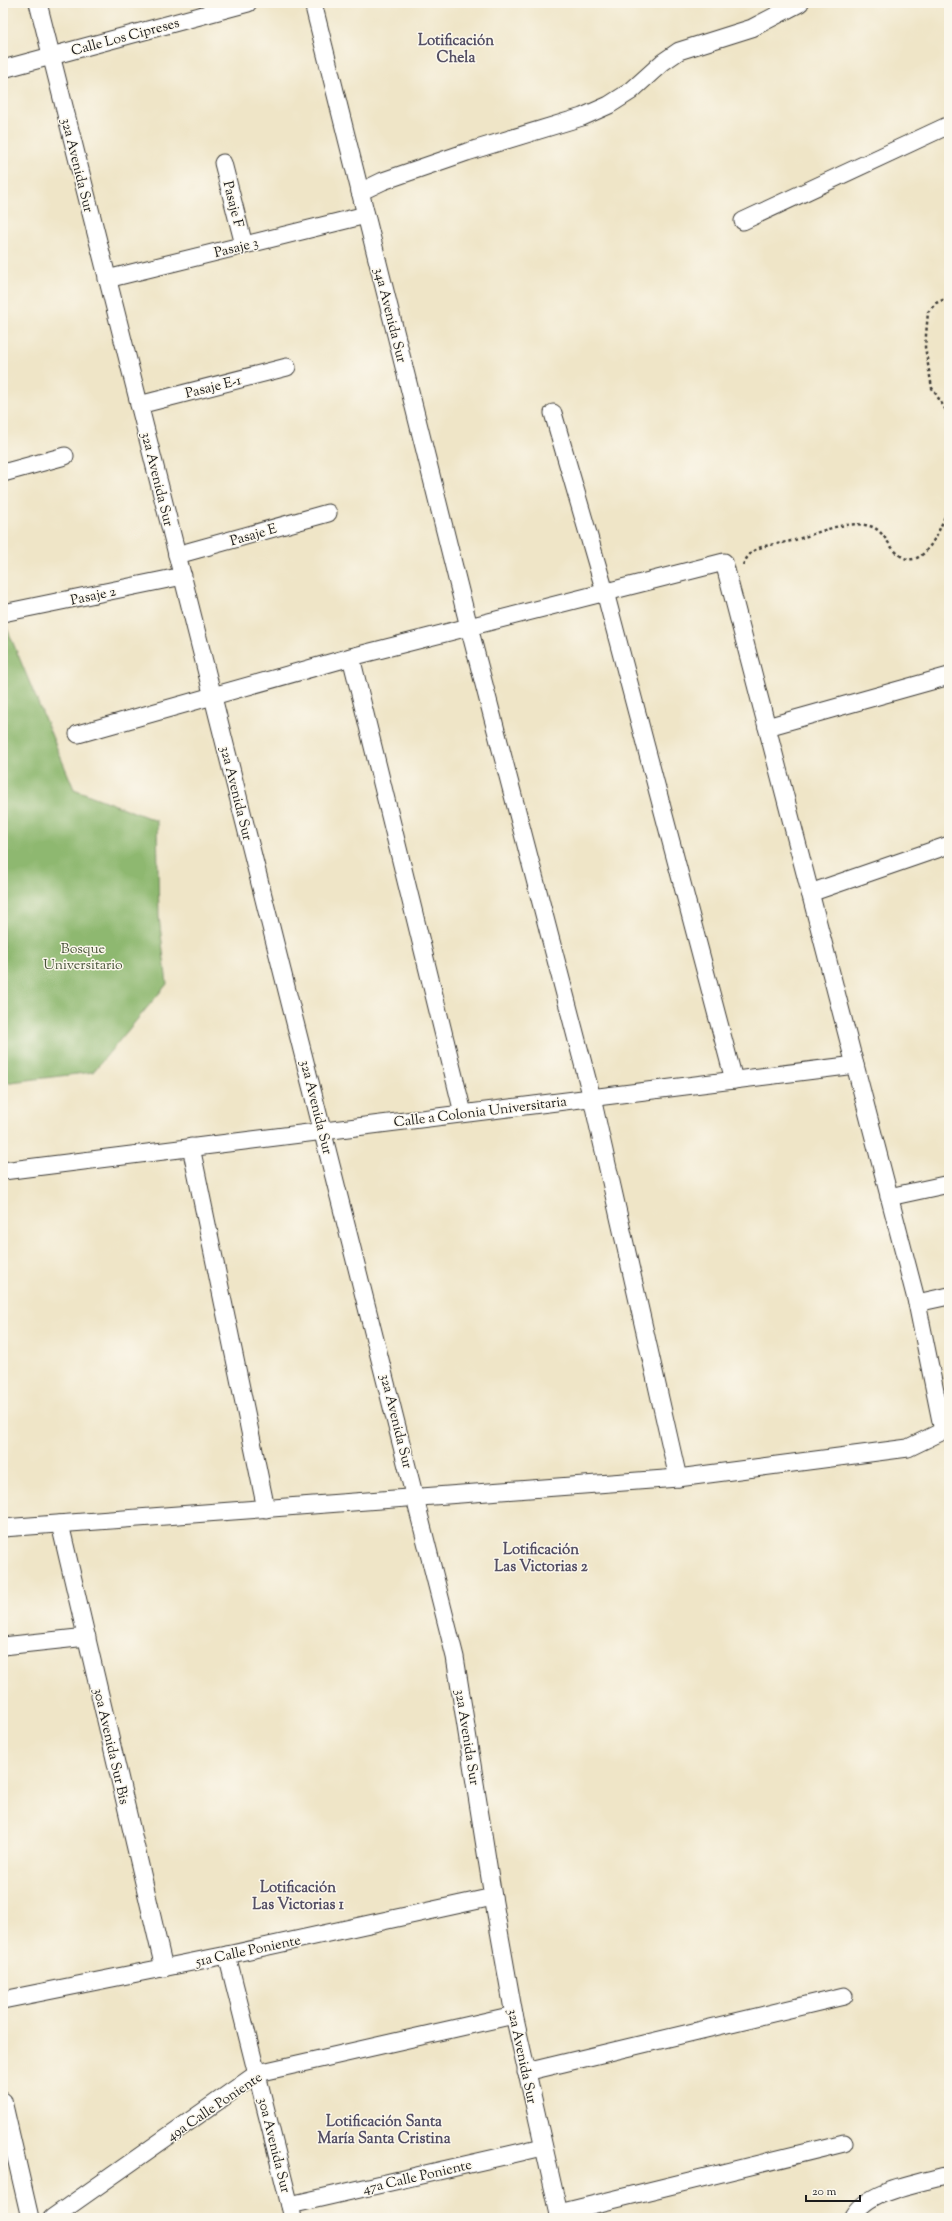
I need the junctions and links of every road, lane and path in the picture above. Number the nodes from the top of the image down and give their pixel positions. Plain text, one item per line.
1 (38, 3) edge
2 (248, 3) edge
3 (313, 3) edge
4 (800, 3) edge
5 (51, 56) junction
6 (3, 69) edge
7 (949, 125) edge
8 (223, 164) dead end
9 (360, 192) junction
10 (366, 215) junction
11 (743, 221) dead end
12 (244, 245) junction
13 (107, 279) junction
14 (949, 297) edge
15 (287, 367) dead end
16 (139, 405) junction
17 (553, 413) dead end
18 (949, 415) edge
19 (65, 456) dead end
20 (3, 472) edge
21 (949, 506) edge
22 (328, 513) dead end
23 (177, 556) junction
24 (742, 567) dead end
25 (182, 576) junction
26 (605, 592) junction
27 (3, 613) edge
28 (469, 627) junction
29 (352, 657) junction
30 (949, 676) edge
31 (213, 697) junction
32 (767, 727) junction
33 (78, 734) dead end
34 (949, 845) edge
35 (810, 893) junction
36 (855, 1065) junction
37 (734, 1080) junction
38 (592, 1098) junction
39 (463, 1113) junction
40 (323, 1131) junction
41 (191, 1147) junction
42 (3, 1171) edge
43 (949, 1184) edge
44 (889, 1197) junction
45 (949, 1296) edge
46 (917, 1303) junction
47 (946, 1431) edge
48 (678, 1478) junction
49 (416, 1498) junction
50 (266, 1509) junction
51 (60, 1524) junction
52 (3, 1528) edge
53 (87, 1637) junction
54 (3, 1646) edge
55 (493, 1897) junction
56 (227, 1955) junction
57 (164, 1968) junction
58 (844, 1996) dead end
59 (3, 2000) edge
60 (514, 2015) junction
61 (526, 2072) junction
62 (258, 2074) junction
63 (3, 2101) edge
64 (844, 2143) dead end
65 (543, 2147) junction
66 (949, 2175) edge
67 (292, 2212) edge
68 (560, 2216) edge
69 (30, 2218) edge
70 (52, 2218) edge
71 (853, 2218) edge

1 - 5 street, 32a Avenida Sur
2 - 5 street, Calle Los Cipreses
3 - 9 street, 34a Avenida Sur
4 - 9 street
5 - 6 street, Calle Los Cipreses
5 - 13 street, 32a Avenida Sur
7 - 11 street
8 - 12 street, Pasaje F
9 - 10 street, 34a Avenida Sur
10 - 12 street, Pasaje 3
10 - 28 street, 34a Avenida Sur
12 - 13 street, Pasaje 3
13 - 16 street, 32a Avenida Sur
14 - 18 path
15 - 16 street, Pasaje E-1
16 - 23 street, 32a Avenida Sur
17 - 26 street
19 - 20 street
21 - 24 path
22 - 23 street, Pasaje E
23 - 25 street, 32a Avenida Sur
25 - 27 street, Pasaje 2
25 - 31 street, 32a Avenida Sur
26 - 28 street
26 - 32 street
26 - 37 street
28 - 29 street
28 - 38 street, 34a Avenida Sur
29 - 31 street
29 - 39 street
30 - 32 street
31 - 33 street
31 - 40 street, 32a Avenida Sur
32 - 35 street
34 - 35 street
35 - 36 street
36 - 37 street, Calle a Colonia Universitaria
36 - 44 street
37 - 38 street, Calle a Colonia Universitaria
38 - 39 street, Calle a Colonia Universitaria
38 - 48 street, 34a Avenida Sur
39 - 40 street, Calle a Colonia Universitaria
40 - 41 street, Calle a Colonia Universitaria
40 - 49 street, 32a Avenida Sur
41 - 42 street, Calle a Colonia Universitaria
41 - 50 street
43 - 44 street
44 - 46 street
45 - 46 street
46 - 47 street
47 - 48 street
48 - 49 street
49 - 50 street
49 - 55 street, 32a Avenida Sur
50 - 51 street
51 - 52 street
51 - 53 street, 30a Avenida Sur Bis
53 - 54 street
53 - 57 street, 30a Avenida Sur Bis
55 - 56 street, 51a Calle Poniente
55 - 60 street, 32a Avenida Sur
56 - 57 street, 51a Calle Poniente
56 - 62 street, 30a Avenida Sur
57 - 59 street, 51a Calle Poniente
58 - 61 street
60 - 61 street, 32a Avenida Sur
60 - 62 street, 49a Calle Poniente
61 - 65 street, 32a Avenida Sur
62 - 67 street, 30a Avenida Sur
62 - 70 street, 49a Calle Poniente
63 - 69 street
64 - 68 street
65 - 67 street, 47a Calle Poniente
65 - 68 street, 32a Avenida Sur
66 - 71 street

